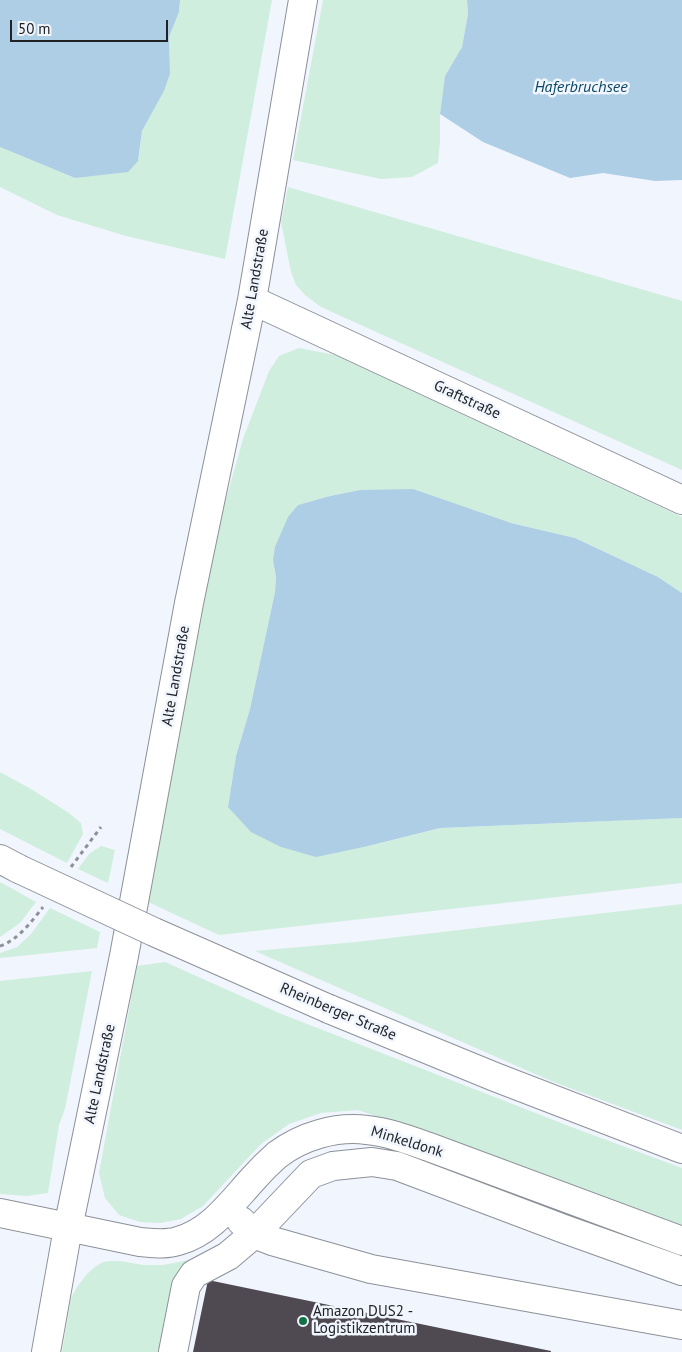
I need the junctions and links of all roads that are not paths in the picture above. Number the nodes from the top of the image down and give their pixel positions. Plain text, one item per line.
1 (303, 0) edge
2 (252, 300) junction
3 (682, 500) edge
4 (10, 864) edge
5 (682, 1149) edge
6 (228, 1208) junction
7 (0, 1213) edge
8 (68, 1228) junction
9 (254, 1234) junction
10 (682, 1241) edge
11 (682, 1271) edge
12 (682, 1325) edge
13 (46, 1352) edge
14 (173, 1352) edge

1 - 2 street, Alte Landstraße
2 - 3 street, Graftstraße
2 - 8 street, Alte Landstraße
4 - 5 street, Rheinberger Straße, bridge
6 - 8 street, Minkeldonk
6 - 9 street
6 - 10 street, Minkeldonk
7 - 8 street, Minkeldonk
8 - 13 street, Alte Landstraße
9 - 11 street
9 - 12 street
9 - 14 street

